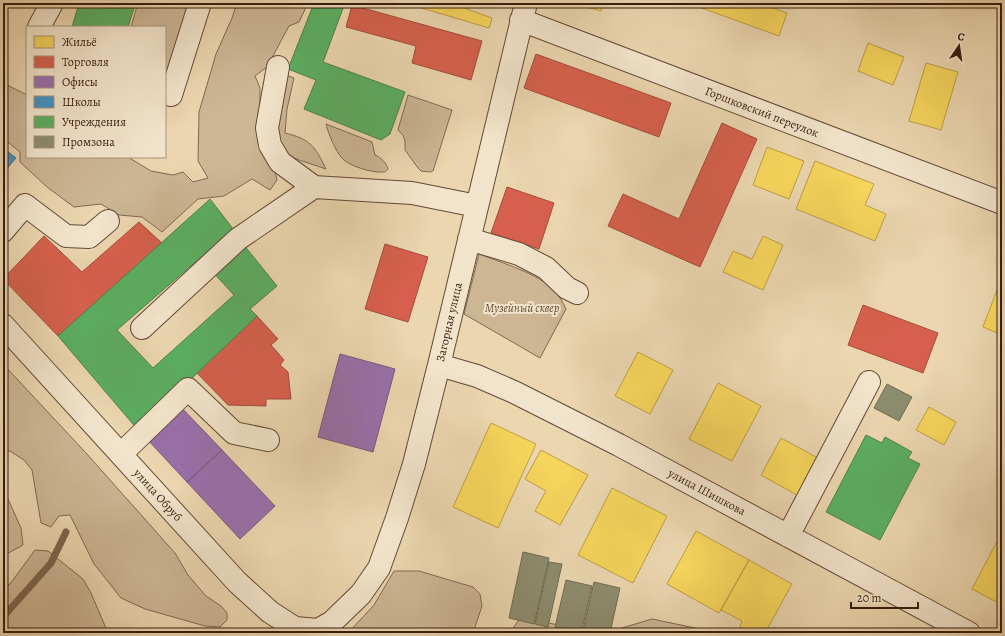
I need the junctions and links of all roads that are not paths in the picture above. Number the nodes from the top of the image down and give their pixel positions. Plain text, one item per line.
1 (52, 3) edge
2 (200, 3) edge
3 (524, 12) edge
4 (40, 26) edge
5 (278, 67) dead end
6 (166, 93) edge
7 (314, 187) junction
8 (1002, 203) edge
9 (477, 206) junction
10 (108, 221) dead end
11 (3, 230) edge
12 (469, 239) junction
13 (577, 293) dead end
14 (3, 325) edge
15 (142, 328) dead end
16 (439, 365) junction
17 (870, 382) dead end
18 (268, 440) dead end
19 (121, 454) junction
20 (788, 536) junction
21 (332, 622) joint
22 (969, 633) edge

1 - 4 street
2 - 6 street
3 - 8 street, Горшковский переулок
3 - 9 street, Загорная улица
5 - 7 street
7 - 9 street
7 - 15 street
9 - 12 street, Загорная улица
10 - 11 street
12 - 13 street
12 - 16 street, Загорная улица
14 - 19 street, улица Обруб
16 - 20 street, улица Шишкова
16 - 21 street, Загорная улица
17 - 20 street
18 - 19 street
19 - 21 street, улица Обруб
20 - 22 street, улица Шишкова

